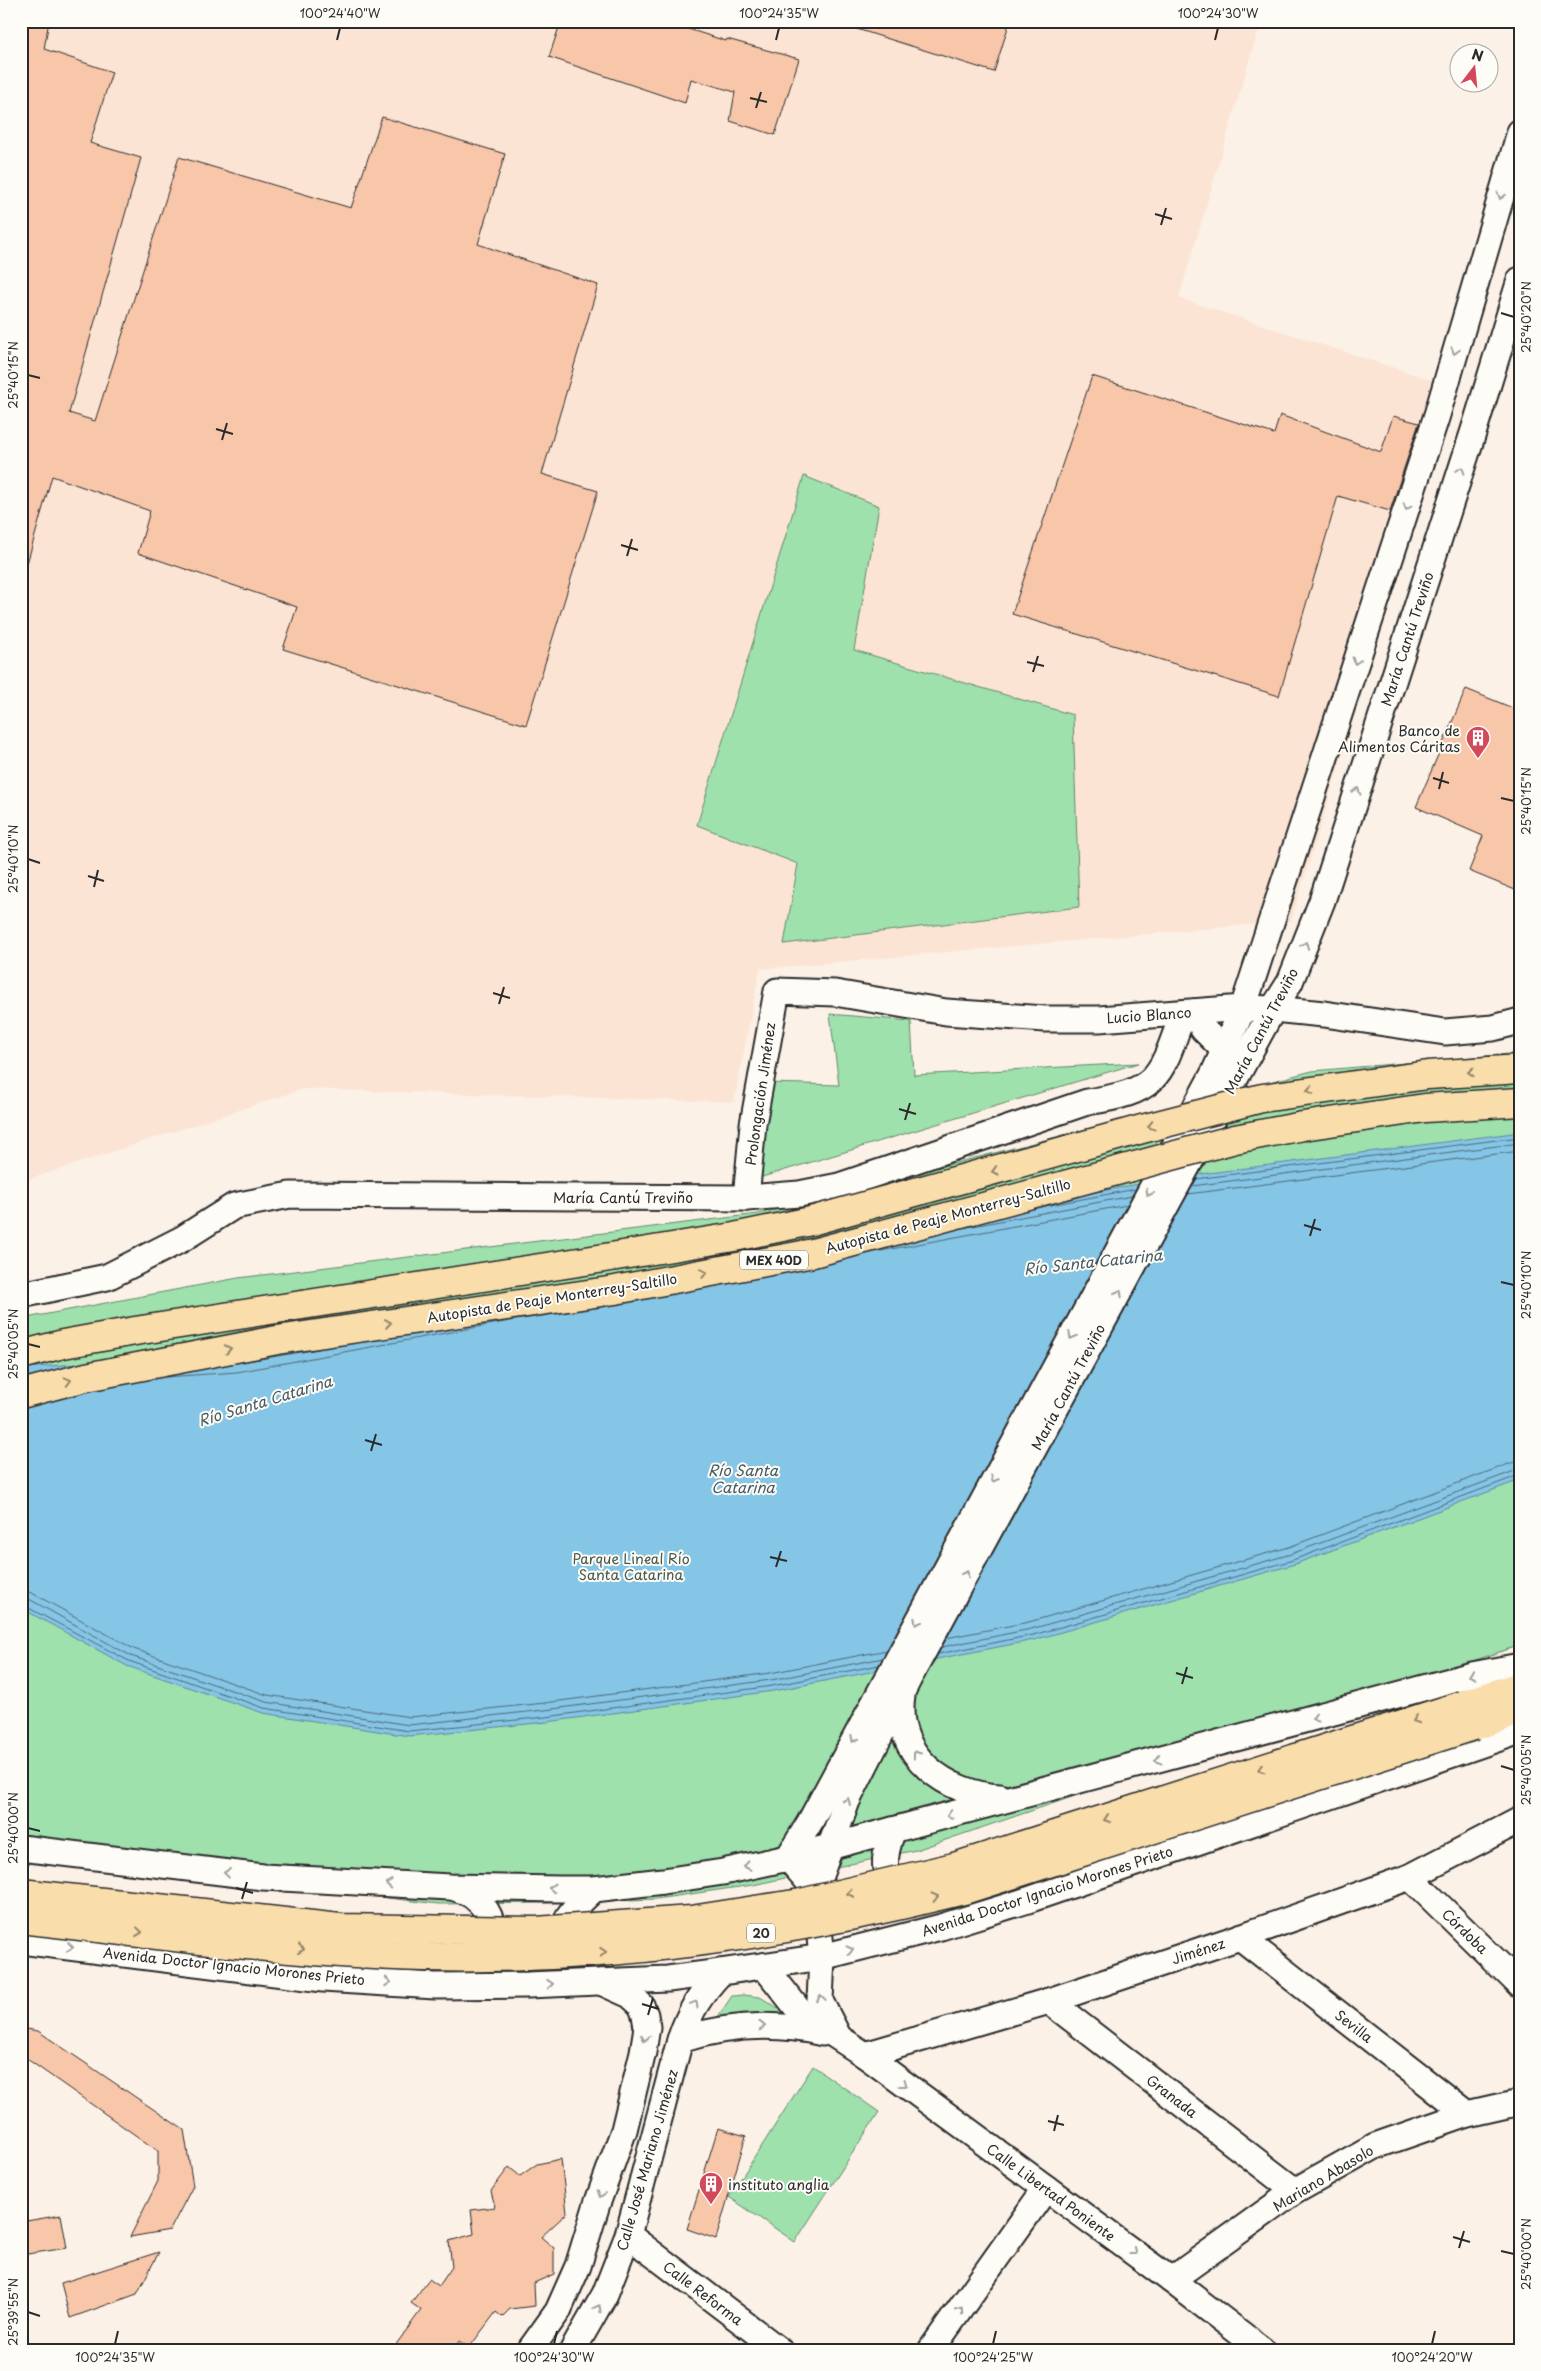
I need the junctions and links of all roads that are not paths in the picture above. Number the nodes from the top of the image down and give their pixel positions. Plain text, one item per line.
1 (1520, 132) edge
2 (1520, 280) edge
3 (777, 991) joint
4 (1243, 1008) junction
5 (1273, 1009) junction
6 (1183, 1013) junction
7 (1520, 1021) edge
8 (1225, 1051) junction
9 (1520, 1069) edge
10 (1224, 1077) junction
11 (1520, 1102) edge
12 (746, 1198) junction
13 (21, 1295) edge
14 (21, 1355) edge
15 (21, 1394) edge
16 (1520, 1666) edge
17 (906, 1686) junction
18 (1520, 1686) edge
19 (1520, 1711) edge
20 (1468, 1716) junction
21 (1520, 1731) edge
22 (1020, 1797) junction
23 (1520, 1820) edge
24 (893, 1830) junction
25 (829, 1847) junction
26 (21, 1848) edge
27 (788, 1858) junction
28 (1410, 1877) junction
29 (450, 1887) junction
30 (594, 1889) junction
31 (815, 1889) junction
32 (21, 1893) edge
33 (21, 1919) edge
34 (941, 1927) junction
35 (1240, 1937) junction
36 (21, 1941) edge
37 (822, 1957) junction
38 (764, 1966) junction
39 (722, 1972) junction
40 (598, 1981) junction
41 (1520, 1985) edge
42 (435, 1986) junction
43 (1049, 2000) junction
44 (838, 2036) junction
45 (680, 2040) junction
46 (865, 2055) junction
47 (1520, 2102) edge
48 (1467, 2114) junction
49 (1046, 2188) junction
50 (1295, 2191) junction
51 (628, 2235) junction
52 (1171, 2280) junction
53 (530, 2350) edge
54 (573, 2350) edge
55 (779, 2350) edge
56 (932, 2350) edge
57 (1262, 2350) edge

1 -> 4 street, María Cantú Treviño
5 -> 2 street, María Cantú Treviño
3 - 6 street, Lucio Blanco
3 - 12 street, Prolongación Jiménez
4 - 5 street, Lucio Blanco
4 - 6 street, Lucio Blanco
4 - 8 street, María Cantú Treviño
5 - 7 street, Lucio Blanco
5 - 10 street, María Cantú Treviño
6 - 8 street, María Cantú Treviño
6 - 12 street, María Cantú Treviño
8 - 10 street, María Cantú Treviño
9 -> 14 main road, MEX 40D, bridge
17 -> 10 street, María Cantú Treviño, bridge
10 -> 27 street, María Cantú Treviño, bridge
15 -> 11 main road, Autopista de Peaje Monterrey-Saltillo / MEX 40D, bridge
12 - 13 street, María Cantú Treviño
16 -> 22 street
22 -> 17 street
25 -> 17 street, María Cantú Treviño
18 - 20 main road, Avenida Doctor Ignacio Morones Prieto / 20
19 - 20 main road, Avenida Doctor Ignacio Morones Prieto / 20
20 -> 32 main road, Avenida Doctor Ignacio Morones Prieto / 20, bridge
33 -> 20 main road, Avenida Doctor Ignacio Morones Prieto / 20, bridge
21 - 34 street, Avenida Doctor Ignacio Morones Prieto
22 -> 24 street
23 - 28 street, Jiménez
24 - 25 street
24 - 34 street
25 - 27 street
25 - 31 street, María Cantú Treviño
29 -> 26 street
27 -> 30 street
27 - 31 street
28 - 35 street, Jiménez
28 - 41 street, Córdoba
30 -> 29 street
29 - 42 street
30 - 40 street
31 - 37 street, Calle Libertad Poniente
37 -> 34 street, Avenida Doctor Ignacio Morones Prieto
35 - 43 street, Jiménez
35 - 48 street, Sevilla
36 -> 42 street, Avenida Doctor Ignacio Morones Prieto
37 - 38 street, Avenida Doctor Ignacio Morones Prieto
44 -> 37 street, Calle Libertad Poniente
38 - 39 street, Avenida Doctor Ignacio Morones Prieto
38 - 44 street, Calle Libertad Poniente
39 - 40 street, Avenida Doctor Ignacio Morones Prieto
45 -> 39 street, Calle José Mariano Jiménez
42 -> 40 street, Avenida Doctor Ignacio Morones Prieto
40 -> 53 street
43 - 46 street, Jiménez
43 - 50 street, Granada
45 -> 44 street
44 - 46 street, Calle Libertad Poniente
45 - 51 street, Calle José Mariano Jiménez
46 -> 49 street, Calle Libertad Poniente
47 - 48 street, Mariano Abasolo
48 - 50 street, Mariano Abasolo
49 -> 52 street, Calle Libertad Poniente
56 -> 49 street
50 - 52 street, Mariano Abasolo
54 -> 51 street, Calle José Mariano Jiménez
51 - 55 street, Calle Reforma
52 - 57 street, Calle Libertad Poniente

